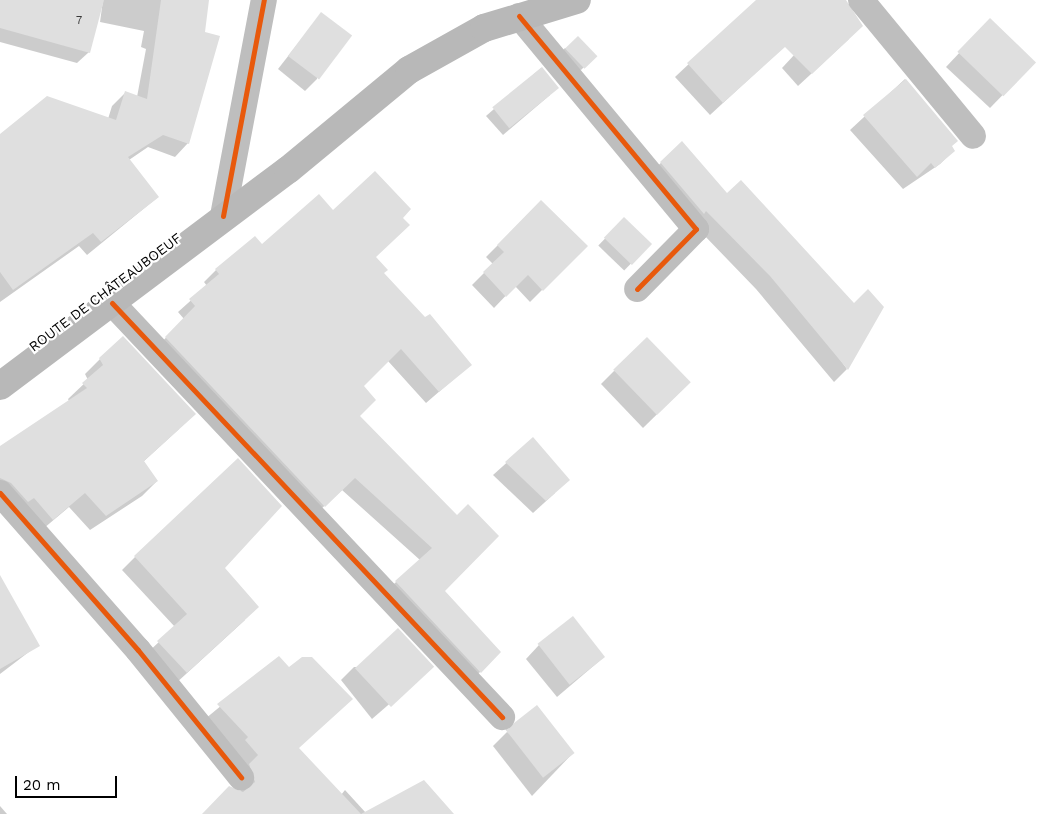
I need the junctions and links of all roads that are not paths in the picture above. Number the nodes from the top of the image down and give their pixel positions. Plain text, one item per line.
1 (264, 0) edge
2 (577, 0) edge
3 (861, 0) edge
4 (519, 16) junction
5 (973, 136) dead end
6 (223, 216) junction
7 (637, 289) dead end
8 (112, 303) junction
9 (0, 386) edge
10 (0, 493) edge
11 (502, 716) dead end
12 (240, 777) dead end

1 - 6 street
2 - 4 main road, ROUTE DE CHÂTEAUBOEUF
3 - 5 street
4 - 6 main road, ROUTE DE CHÂTEAUBOEUF
4 - 7 street
6 - 8 main road, ROUTE DE CHÂTEAUBOEUF
8 - 9 main road, ROUTE DE CHÂTEAUBOEUF
8 - 11 street
10 - 12 street

